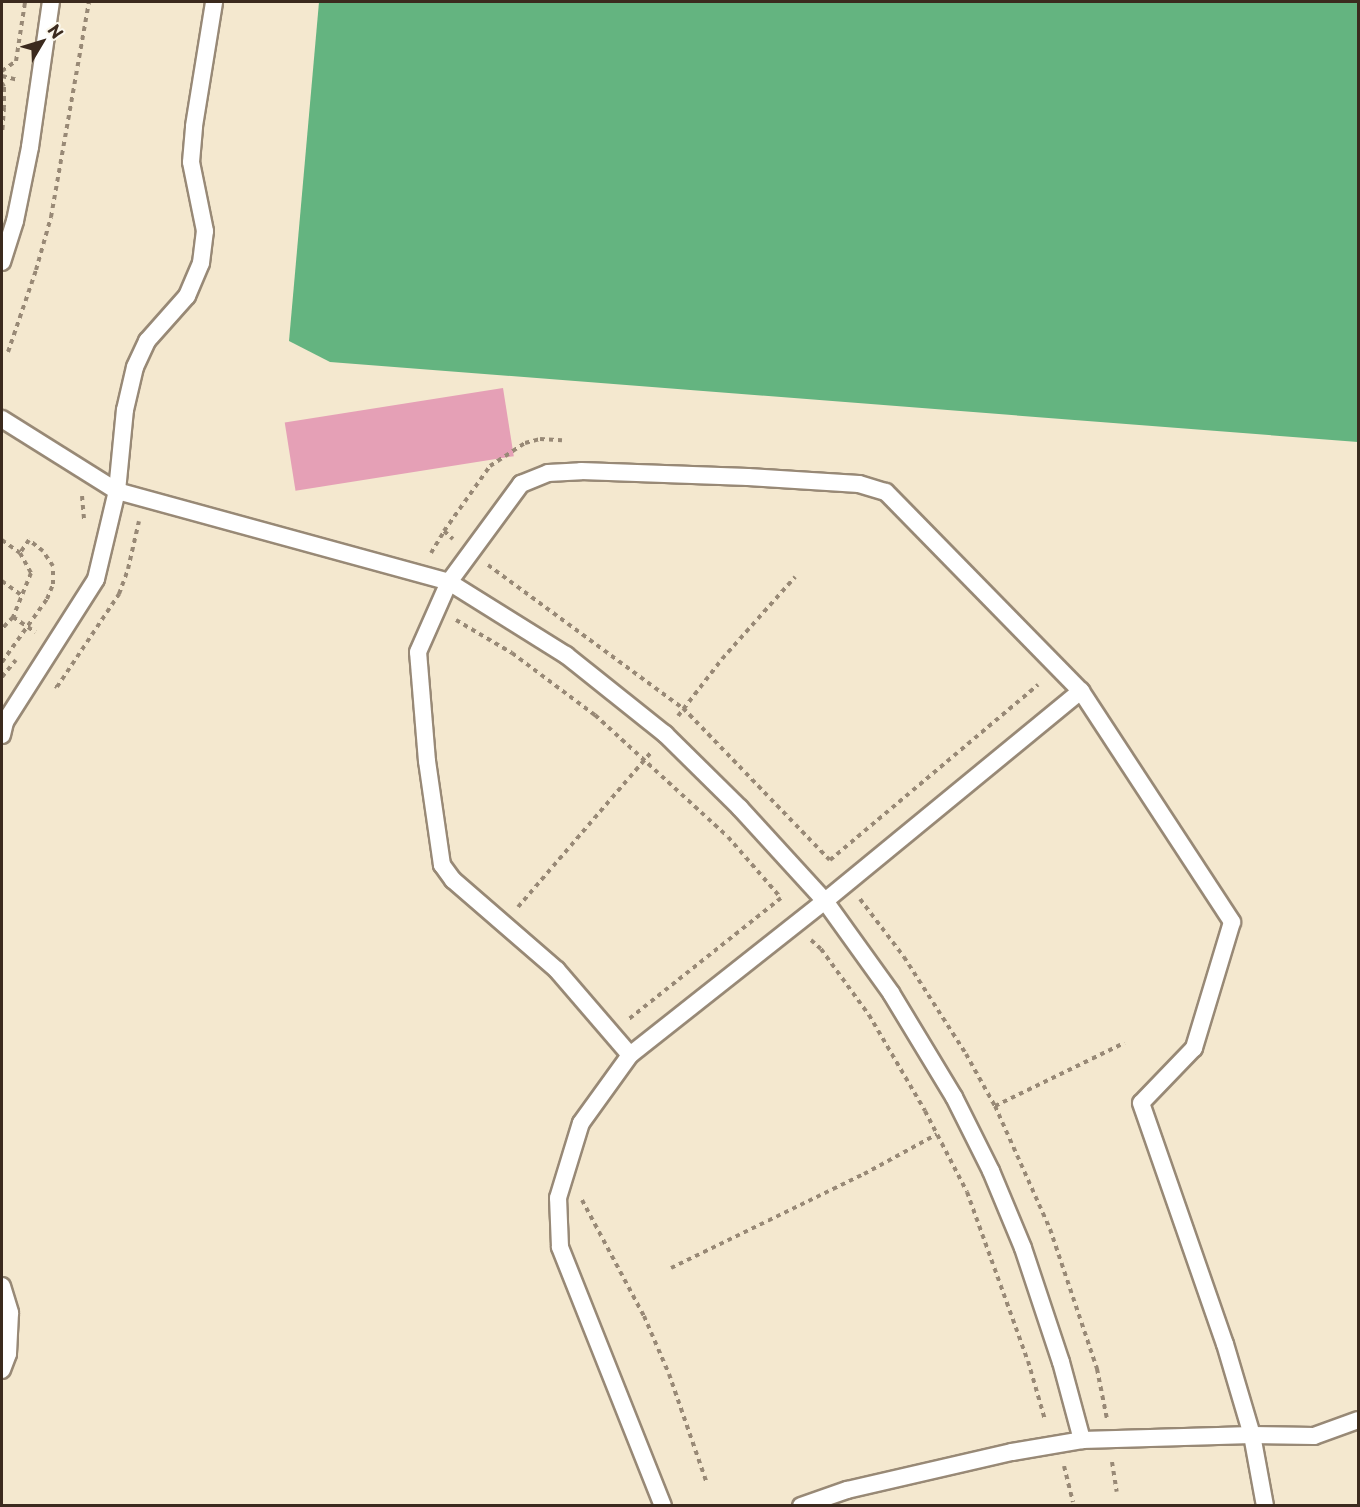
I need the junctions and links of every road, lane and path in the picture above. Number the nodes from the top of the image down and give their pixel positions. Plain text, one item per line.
1 (25, 2) edge
2 (51, 2) edge
3 (89, 2) edge
4 (214, 2) edge
5 (2, 71) edge
6 (2, 83) edge
7 (2, 134) edge
8 (2, 262) edge
9 (8, 352) dead end
10 (2, 419) edge
11 (562, 440) dead end
12 (117, 491) junction
13 (81, 494) dead end
14 (141, 511) dead end
15 (84, 531) dead end
16 (444, 531) dead end
17 (2, 540) edge
18 (20, 553) junction
19 (795, 577) dead end
20 (2, 581) edge
21 (449, 582) junction
22 (23, 596) junction
23 (437, 609) junction
24 (13, 617) junction
25 (73, 617) junction
26 (28, 627) junction
27 (2, 629) edge
28 (95, 631) junction
29 (35, 632) dead end
30 (2, 662) edge
31 (38, 674) junction
32 (2, 677) edge
33 (1038, 686) dead end
34 (1081, 691) junction
35 (665, 734) junction
36 (2, 735) edge
37 (646, 759) junction
38 (862, 831) dead end
39 (866, 893) dead end
40 (825, 901) junction
41 (838, 917) junction
42 (504, 924) junction
43 (811, 940) junction
44 (803, 946) dead end
45 (629, 1019) dead end
46 (1124, 1043) dead end
47 (630, 1055) junction
48 (995, 1106) dead end
49 (937, 1134) junction
50 (584, 1191) dead end
51 (671, 1268) dead end
52 (2, 1286) edge
53 (2, 1370) edge
54 (1045, 1420) dead end
55 (1359, 1420) edge
56 (1252, 1435) junction
57 (1082, 1440) junction
58 (706, 1481) dead end
59 (663, 1506) edge
60 (801, 1506) edge
61 (1265, 1506) edge

1 - 5 path
2 - 8 lane
3 - 9 path
4 - 12 lane
6 - 7 path
10 - 12 lane
11 - 16 path
12 - 21 lane
12 - 25 lane
13 - 15 path
14 - 28 path
17 - 18 path
18 - 22 path
18 - 26 path
19 - 35 path
20 - 22 path
21 - 23 lane
21 - 34 lane
21 - 35 lane
22 - 24 path
23 - 37 path
23 - 42 lane
24 - 26 path
24 - 27 path
25 - 28 path
25 - 31 lane
26 - 29 path
26 - 30 path
28 - 31 path
31 - 32 path
31 - 36 lane
33 - 38 path
34 - 40 lane
34 - 56 lane
35 - 37 path
35 - 40 lane
37 - 42 path
37 - 45 path
39 - 41 path
40 - 41 lane
40 - 47 lane
41 - 43 path
41 - 57 lane
42 - 47 lane
43 - 44 path
43 - 49 path
46 - 48 path
47 - 59 lane
49 - 51 path
49 - 54 path
50 - 58 path
52 - 53 lane
55 - 56 lane
56 - 57 lane
56 - 61 lane
57 - 60 lane

